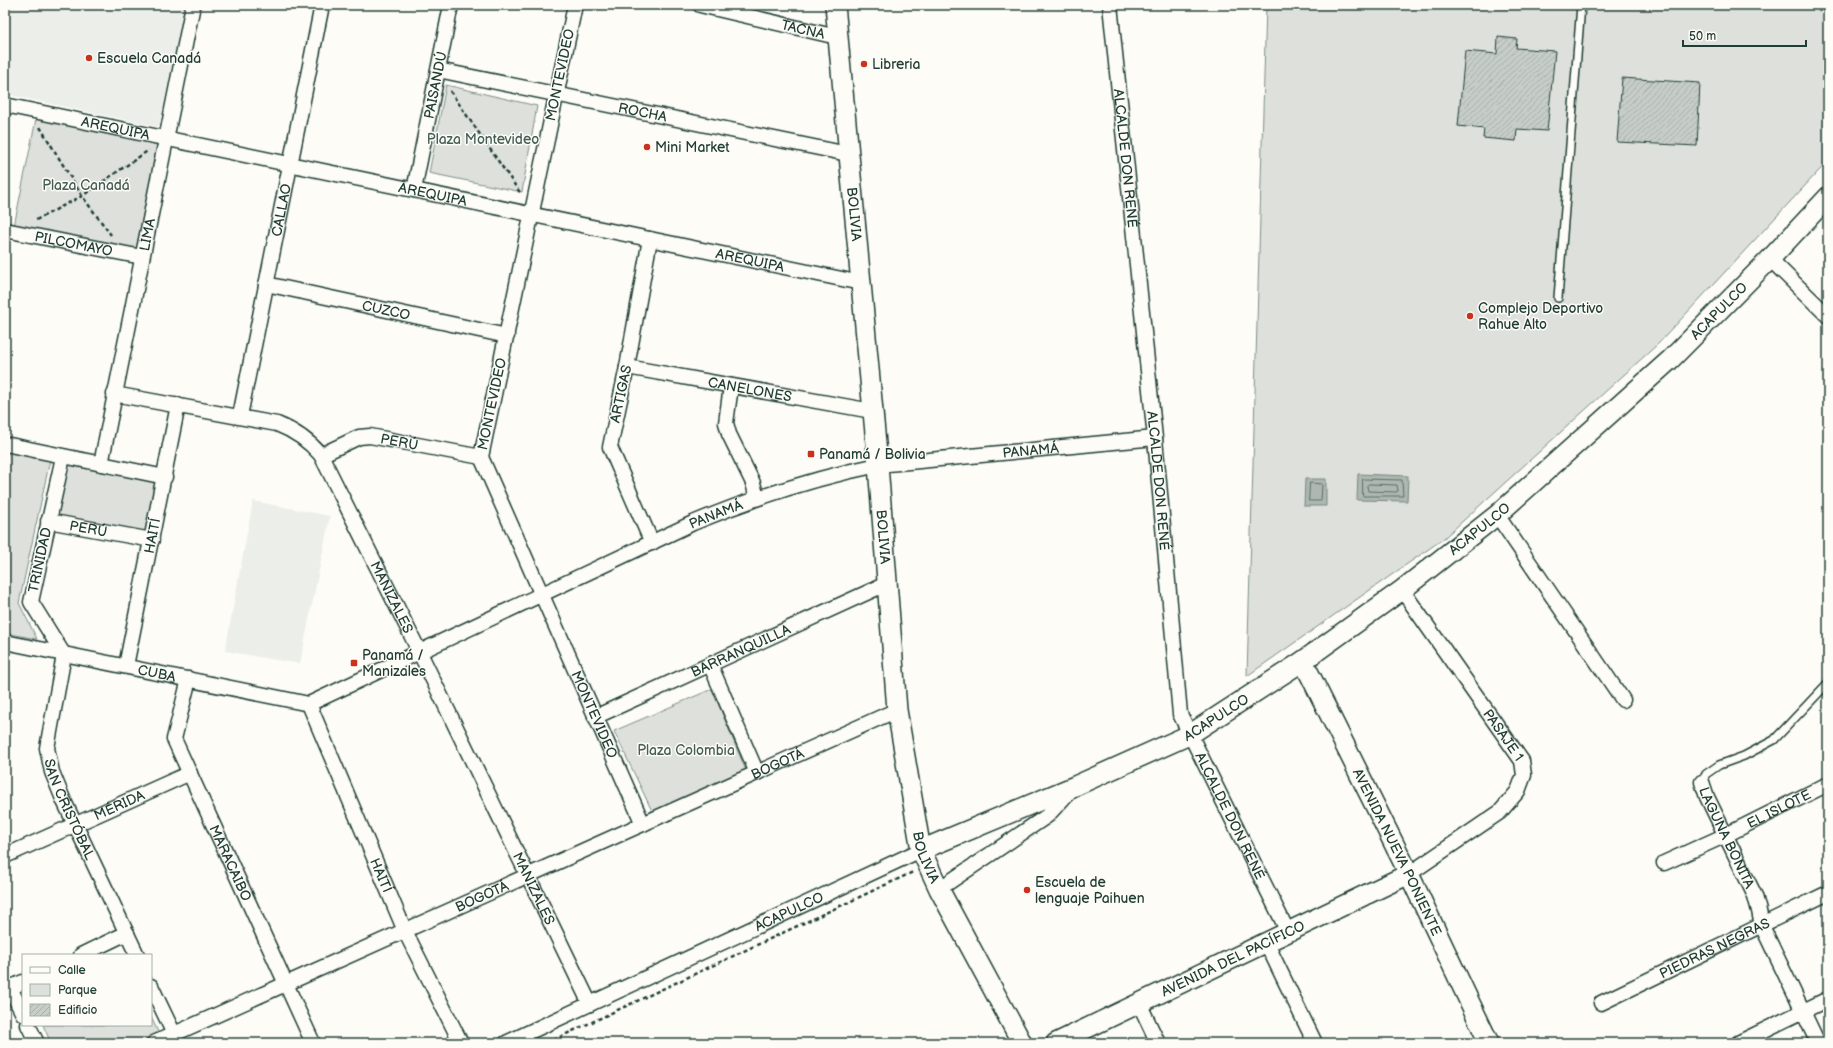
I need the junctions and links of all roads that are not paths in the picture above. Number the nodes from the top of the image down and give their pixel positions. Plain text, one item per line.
1 (193, 5) edge
2 (322, 5) edge
3 (451, 5) edge
4 (575, 5) edge
5 (700, 5) edge
6 (835, 5) edge
7 (1110, 5) edge
8 (1581, 5) edge
9 (837, 37) junction
10 (438, 70) junction
11 (556, 94) junction
12 (5, 104) edge
13 (165, 138) junction
14 (848, 154) junction
15 (290, 164) junction
16 (414, 190) junction
17 (1828, 197) edge
18 (531, 214) junction
19 (9, 230) edge
20 (650, 238) junction
21 (142, 257) junction
22 (1770, 258) junction
23 (862, 283) junction
24 (266, 284) junction
25 (1558, 298) dead end
26 (1828, 316) edge
27 (507, 336) junction
28 (627, 367) junction
29 (731, 386) junction
30 (114, 394) junction
31 (178, 405) junction
32 (872, 411) junction
33 (240, 416) junction
34 (1155, 438) junction
35 (5, 444) edge
36 (322, 455) junction
37 (62, 457) junction
38 (481, 457) junction
39 (101, 464) junction
40 (878, 465) junction
41 (165, 477) junction
42 (757, 498) junction
43 (1497, 515) junction
44 (48, 521) junction
45 (152, 540) junction
46 (652, 543) junction
47 (886, 584) junction
48 (1402, 590) junction
49 (542, 595) junction
50 (5, 642) edge
51 (420, 653) junction
52 (64, 654) junction
53 (1303, 661) junction
54 (710, 664) junction
55 (126, 666) junction
56 (189, 679) junction
57 (1828, 683) edge
58 (1623, 700) dead end
59 (309, 704) junction
60 (897, 710) junction
61 (595, 717) junction
62 (1189, 735) junction
63 (190, 773) junction
64 (757, 773) junction
65 (1702, 782) joint
66 (1828, 784) edge
67 (1075, 786) junction
68 (75, 824) junction
69 (643, 824) junction
70 (1726, 835) junction
71 (921, 850) junction
72 (5, 856) edge
73 (1664, 863) dead end
74 (1409, 874) junction
75 (528, 875) junction
76 (939, 889) junction
77 (1828, 893) edge
78 (1762, 926) junction
79 (405, 931) junction
80 (1288, 932) junction
81 (127, 934) junction
82 (1266, 942) junction
83 (83, 954) edge
84 (137, 954) edge
85 (287, 984) junction
86 (13, 987) edge
87 (152, 988) edge
88 (1828, 999) edge
89 (1139, 1003) junction
90 (1601, 1003) dead end
91 (590, 1004) junction
92 (22, 1011) edge
93 (1803, 1012) junction
94 (28, 1026) edge
95 (174, 1034) junction
96 (37, 1043) edge
97 (154, 1043) edge
98 (313, 1043) edge
99 (460, 1043) edge
100 (506, 1043) edge
101 (1022, 1043) edge
102 (1056, 1043) edge
103 (1158, 1043) edge
104 (1315, 1043) edge
105 (1489, 1043) edge
106 (1738, 1043) edge
107 (1818, 1043) edge

1 - 13 street, LIMA
2 - 15 street, CALLAO
3 - 10 street, PAISANDÚ
4 - 11 street, MONTEVIDEO
5 - 9 street, TACNA
6 - 9 street, BOLIVIA
7 - 34 street, ALCALDE DON RENÉ
8 - 25 lane
9 - 14 street, BOLIVIA
10 - 11 street, ROCHA
10 - 16 street, PAISANDÚ
11 - 14 street, ROCHA
11 - 18 street, MONTEVIDEO
12 - 13 street, AREQUIPA
13 - 15 street, AREQUIPA
13 - 21 street, LIMA
14 - 23 street, BOLIVIA
15 - 16 street, AREQUIPA
15 - 24 street, CALLAO
16 - 18 street, AREQUIPA
17 - 22 street, ACAPULCO
18 - 20 street, AREQUIPA
18 - 27 street, MONTEVIDEO
19 - 21 street, PILCOMAYO
20 - 23 street, AREQUIPA
20 - 28 street, ARTIGAS
21 - 30 street, LIMA
22 - 26 street
22 - 43 street, ACAPULCO
23 - 32 street, BOLIVIA
24 - 27 street, CUZCO
24 - 33 street, CALLAO
27 - 38 street, MONTEVIDEO
28 - 29 street, CANELONES
28 - 46 street, ARTIGAS
29 - 32 street, CANELONES
29 - 42 street
30 - 31 street, MANIZALES
30 - 39 street, LIMA
31 - 33 street, MANIZALES
31 - 41 street, HAITÍ
32 - 40 street, BOLIVIA
33 - 36 street, MANIZALES
34 - 40 street, PANAMÁ
34 - 62 street, ALCALDE DON RENÉ
35 - 37 street
36 - 38 street, PERÚ
36 - 51 street, MANIZALES
37 - 39 street
37 - 44 street, TRINIDAD
38 - 49 street, MONTEVIDEO
39 - 41 street
40 - 42 street, PANAMÁ
40 - 47 street, BOLIVIA
41 - 45 street, HAITÍ
42 - 46 street, PANAMÁ
43 - 48 street, ACAPULCO
43 - 58 street
44 - 45 street, PERÚ
44 - 52 street, TRINIDAD
45 - 55 street, HAITÍ
46 - 49 street, PANAMÁ
47 - 54 street, BARRANQUILLA
47 - 60 street, BOLIVIA
48 - 53 street, ACAPULCO
48 - 74 street, PASAJE 1
49 - 51 street, PANAMÁ
49 - 61 street, MONTEVIDEO
50 - 52 street, CUBA
51 - 59 street, PANAMÁ
51 - 75 street, MANIZALES
52 - 55 street, CUBA
52 - 68 street, SAN CRISTÓBAL
53 - 62 street, ACAPULCO
53 - 74 street, AVENIDA NUEVA PONIENTE
54 - 61 street, BARRANQUILLA
54 - 64 street
55 - 56 street, CUBA
56 - 59 street, CUBA
56 - 63 street, MARACAIBO
57 - 65 lane, LAGUNA BONITA
59 - 79 street, HAITÍ
60 - 64 street, BOGOTÁ
60 - 71 street, BOLIVIA
61 - 69 street, MONTEVIDEO
62 - 67 street, ACAPULCO
62 - 80 street, ALCALDE DON RENÉ
63 - 68 street, MÉRIDA
63 - 85 street, MARACAIBO
64 - 69 street, BOGOTÁ
65 - 70 street, LAGUNA BONITA
66 - 70 street, EL ISLOTE
67 - 71 street, ACAPULCO
67 - 76 street, ACAPULCO
68 - 72 street, MÉRIDA
68 - 81 street, SAN CRISTÓBAL
69 - 75 street, BOGOTÁ
70 - 73 street, EL ISLOTE
70 - 78 street, LAGUNA BONITA
71 - 76 street, BOLIVIA
71 - 91 street, ACAPULCO
74 - 80 street, AVENIDA DEL PACÍFICO
74 - 105 street, AVENIDA NUEVA PONIENTE
75 - 79 street, BOGOTÁ
75 - 91 street, MANIZALES
76 - 101 street, BOLIVIA
77 - 78 street, PIEDRAS NEGRAS
78 - 90 street, PIEDRAS NEGRAS
78 - 93 street, LAGUNA BONITA
79 - 85 street, BOGOTÁ
79 - 99 street, HAITÍ
80 - 82 street, AVENIDA DEL PACÍFICO
81 - 83 street
81 - 84 street, SAN CRISTÓBAL
82 - 89 street, AVENIDA DEL PACÍFICO
82 - 104 street
85 - 95 street, BOGOTÁ
85 - 98 street, MARACAIBO
86 - 92 street
87 - 95 street
88 - 93 street
89 - 102 street, AVENIDA DEL PACÍFICO
89 - 103 street
91 - 100 street, ACAPULCO
93 - 106 street
93 - 107 street, LAGUNA BONITA
94 - 96 street
95 - 97 street, BOGOTÁ

